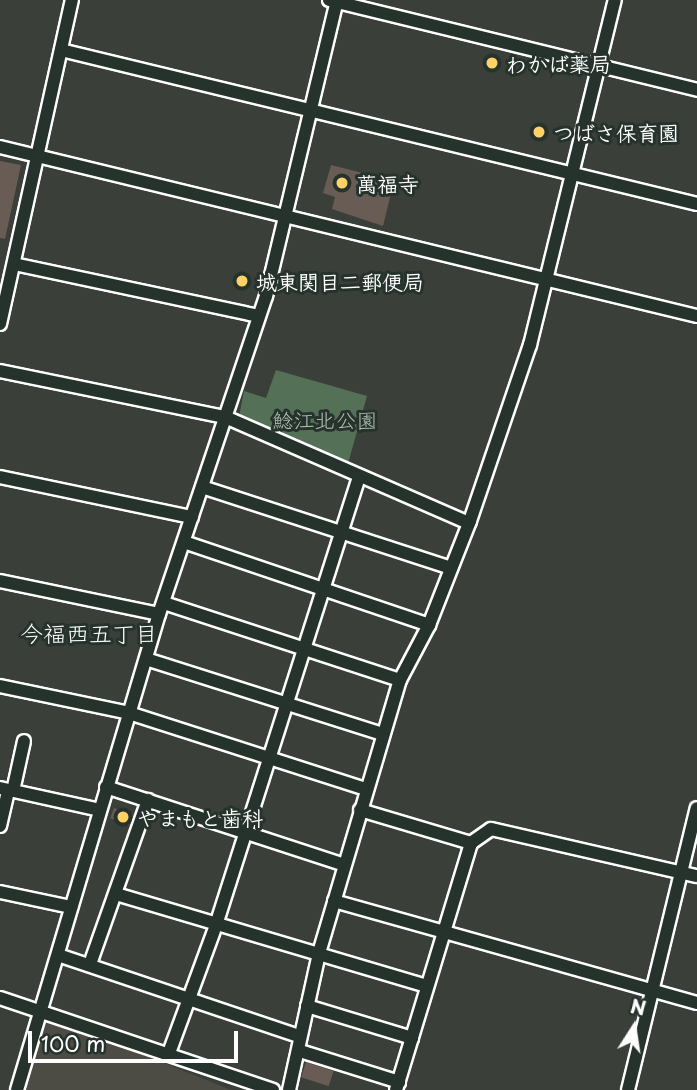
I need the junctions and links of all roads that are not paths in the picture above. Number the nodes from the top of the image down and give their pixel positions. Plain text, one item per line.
1 (72, 0) edge
2 (615, 0) edge
3 (334, 1) edge
4 (61, 50) junction
5 (600, 67) junction
6 (697, 90) edge
7 (308, 109) junction
8 (0, 147) edge
9 (37, 156) junction
10 (573, 176) junction
11 (697, 204) edge
12 (285, 215) junction
13 (14, 264) junction
14 (545, 278) junction
15 (259, 316) junction
16 (697, 316) edge
17 (0, 324) edge
18 (0, 371) edge
19 (225, 417) junction
20 (0, 477) edge
21 (359, 477) junction
22 (202, 487) junction
23 (192, 517) junction
24 (469, 523) junction
25 (342, 533) junction
26 (184, 542) junction
27 (451, 568) junction
28 (0, 581) edge
29 (324, 590) junction
30 (162, 608) junction
31 (429, 625) junction
32 (303, 650) junction
33 (146, 659) junction
34 (400, 680) junction
35 (0, 686) edge
36 (286, 705) junction
37 (129, 713) junction
38 (382, 734) junction
39 (24, 741) dead end
40 (269, 757) junction
41 (106, 787) junction
42 (366, 789) junction
43 (7, 790) edge
44 (148, 800) junction
45 (697, 808) edge
46 (100, 810) junction
47 (360, 810) junction
48 (0, 826) edge
49 (245, 833) junction
50 (471, 843) junction
51 (344, 866) junction
52 (681, 872) junction
53 (697, 876) edge
54 (0, 892) edge
55 (116, 894) junction
56 (334, 901) junction
57 (71, 907) junction
58 (216, 926) junction
59 (446, 936) junction
60 (319, 953) junction
61 (58, 955) junction
62 (90, 964) junction
63 (427, 986) junction
64 (653, 992) junction
65 (0, 998) edge
66 (188, 998) junction
67 (697, 1003) edge
68 (307, 1006) junction
69 (43, 1008) junction
70 (299, 1036) junction
71 (412, 1038) junction
72 (300, 1051) junction
73 (169, 1053) junction
74 (398, 1088) edge
75 (17, 1090) edge
76 (273, 1090) edge
77 (289, 1090) edge
78 (628, 1090) edge

1 - 4 street
2 - 5 street
3 - 5 street
3 - 7 street
4 - 7 street
4 - 9 street
5 - 6 street
5 - 10 street
7 - 10 street
7 - 12 street
8 - 9 street
9 - 12 street
9 - 13 street
10 - 11 street
10 - 14 street
12 - 14 street
12 - 15 street
13 - 15 street
13 - 17 street
14 - 16 street
14 - 24 street
15 - 19 street
18 - 19 street
19 - 21 street
19 - 22 street
20 - 23 street
21 - 24 street
21 - 25 street
22 - 23 street
22 - 25 street
23 - 26 street
24 - 27 street
25 - 27 street
25 - 29 street
26 - 29 street
26 - 30 street
27 - 31 street
28 - 30 street
29 - 31 street
29 - 32 street
30 - 32 street
30 - 33 street
31 - 34 street
32 - 34 street
32 - 36 street
33 - 36 street
33 - 37 street
34 - 38 street
35 - 37 street
36 - 38 street
36 - 40 street
37 - 40 street
37 - 41 street
38 - 42 street
39 - 43 street
40 - 42 street
40 - 49 street
41 - 44 street
41 - 46 street
42 - 47 street
43 - 46 street
43 - 48 street
44 - 49 street
44 - 55 street
45 - 52 street
46 - 57 street
47 - 50 street
47 - 51 street
49 - 51 street
49 - 58 street
50 - 52 street
50 - 59 street
51 - 56 street
52 - 53 street
52 - 64 street
54 - 57 street
55 - 58 street
55 - 62 street
56 - 59 street
56 - 60 street
57 - 61 street
58 - 60 street
58 - 66 street
59 - 63 street
59 - 64 street
60 - 63 street
60 - 68 street
61 - 62 street
61 - 69 street
62 - 66 street
63 - 71 street
64 - 67 street
64 - 78 street
65 - 69 street
66 - 70 street
66 - 73 street
68 - 70 street
68 - 71 street
69 - 73 street
69 - 75 street
70 - 72 street
71 - 74 street
72 - 74 street
72 - 77 street
73 - 76 street

